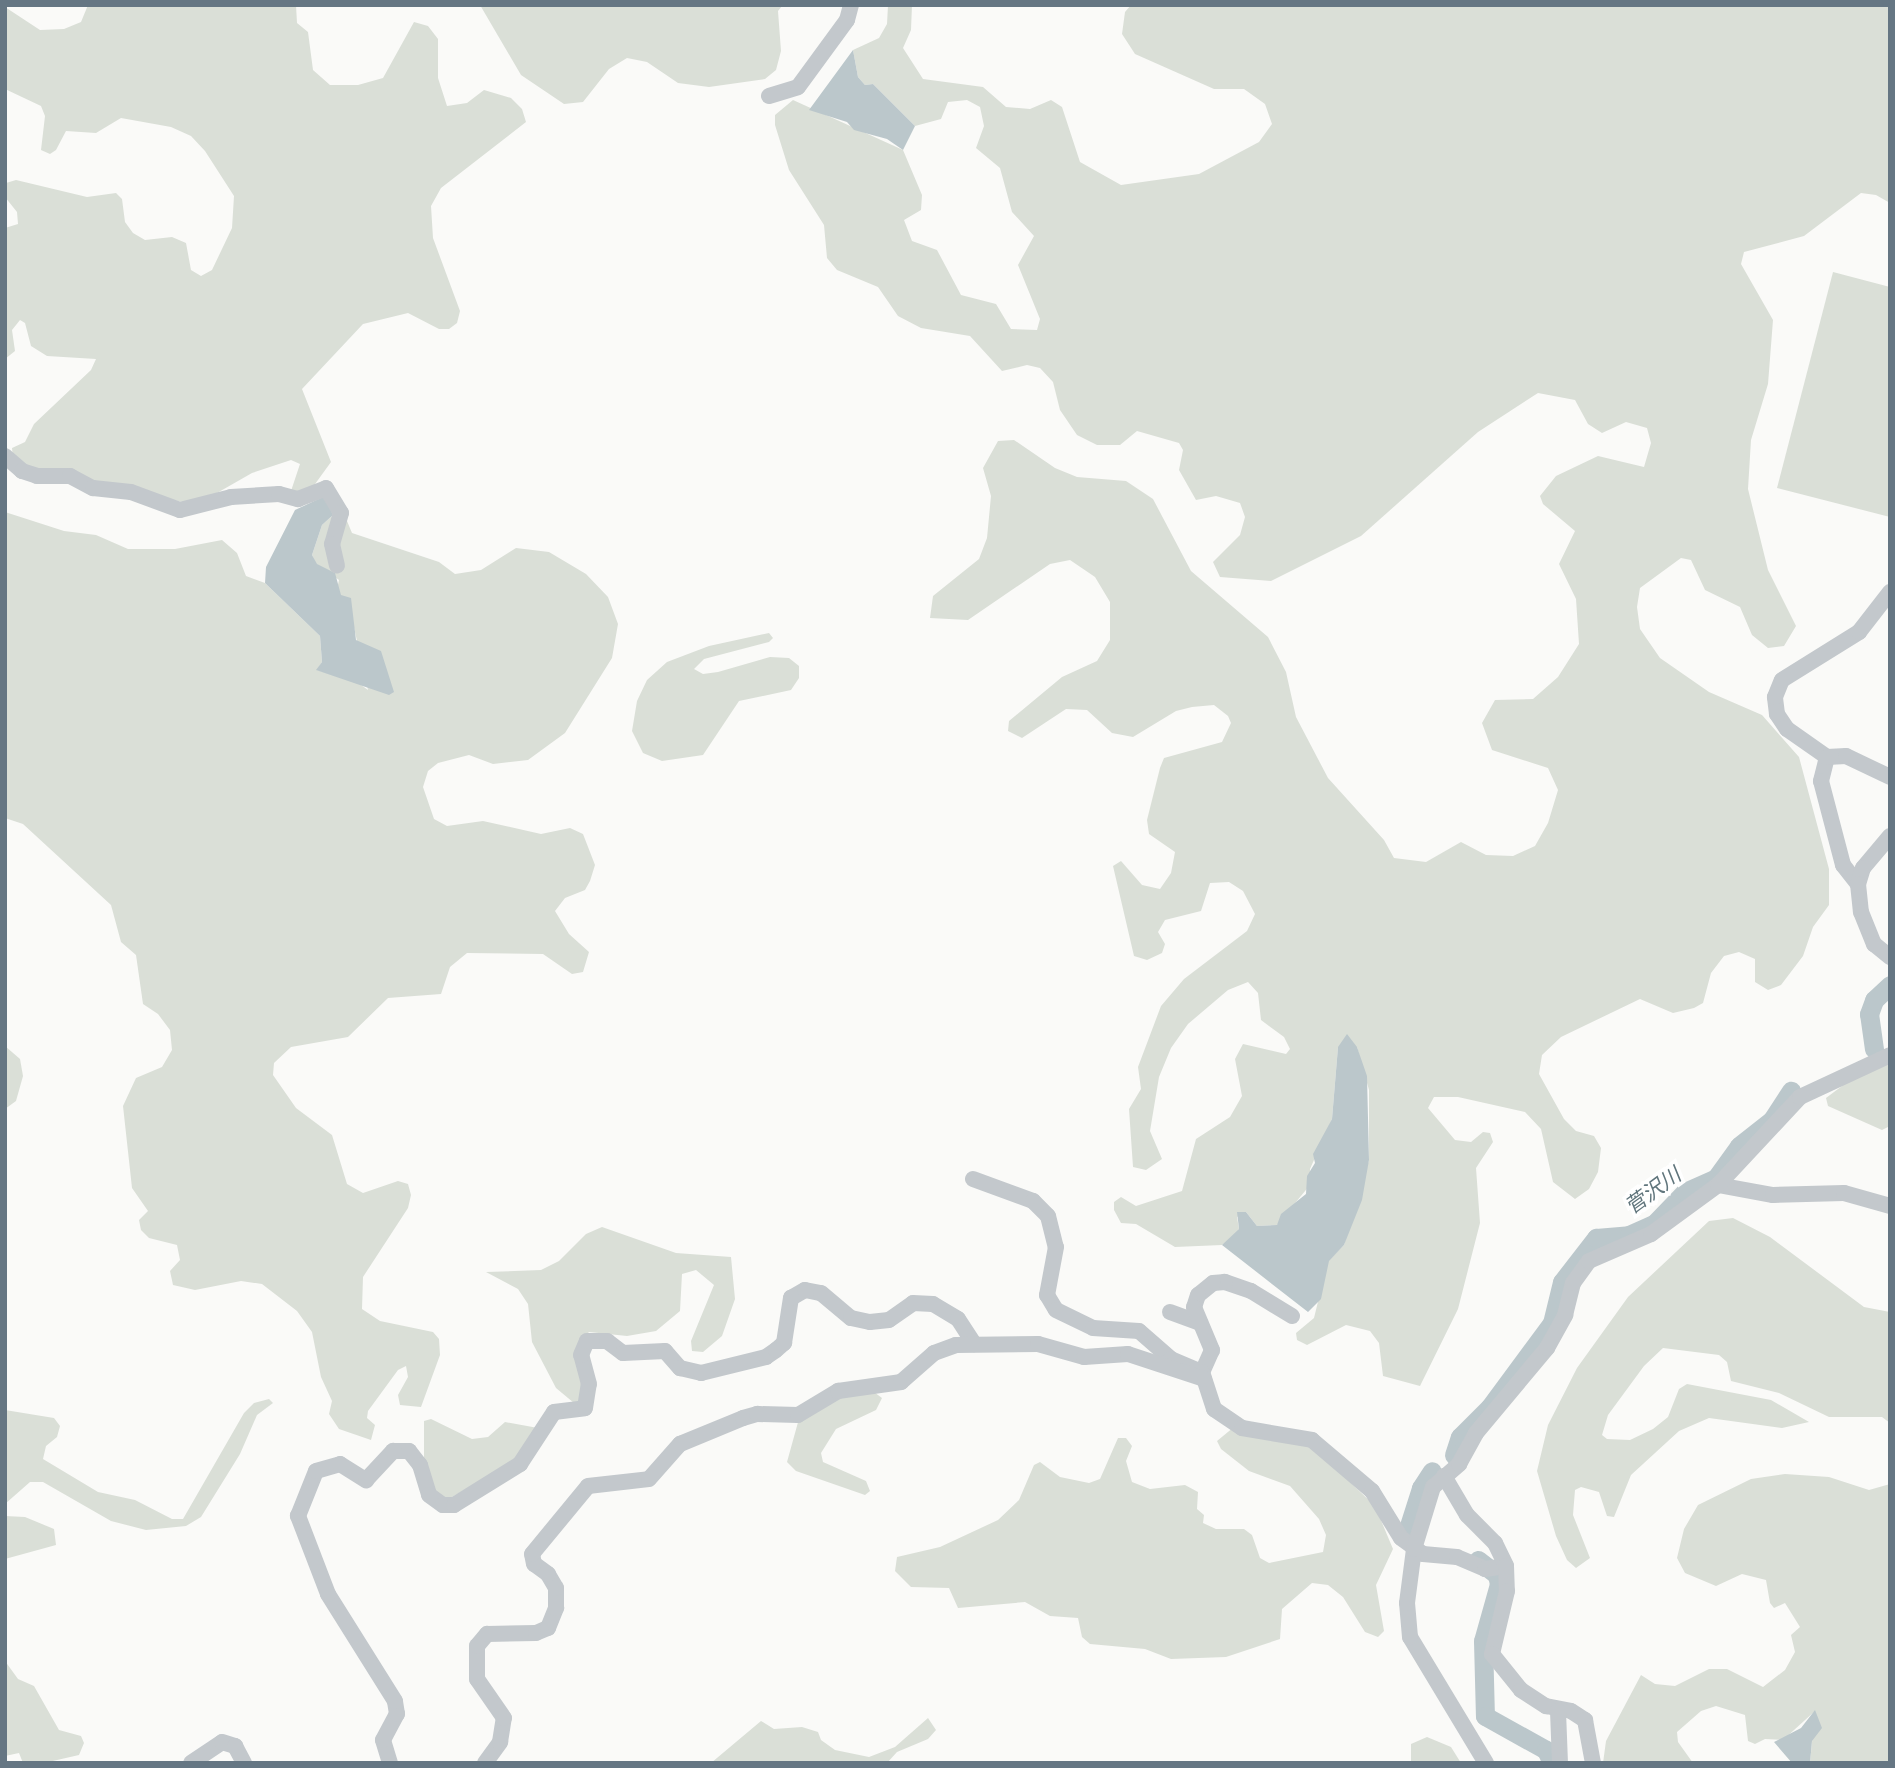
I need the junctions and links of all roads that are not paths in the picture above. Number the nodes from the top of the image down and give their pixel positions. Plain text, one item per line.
1 (851, 5) edge
2 (769, 96) dead end
3 (5, 456) edge
4 (337, 565) dead end
5 (1890, 592) edge
6 (1827, 757) junction
7 (1890, 777) edge
8 (1890, 836) edge
9 (1858, 884) junction
10 (1861, 912) junction
11 (1890, 944) edge
12 (1890, 957) edge
13 (1887, 1054) edge
14 (973, 1179) dead end
15 (1718, 1185) junction
16 (1890, 1206) edge
17 (1170, 1312) dead end
18 (1292, 1316) dead end
19 (1200, 1323) junction
20 (974, 1344) junction
21 (1203, 1376) junction
22 (1444, 1476) junction
23 (1414, 1549) junction
24 (1496, 1567) junction
25 (1558, 1711) junction
26 (191, 1763) edge
27 (244, 1763) edge
28 (390, 1763) edge
29 (485, 1763) edge
30 (1486, 1763) edge
31 (1560, 1763) edge
32 (1594, 1763) edge

1 - 2 street
3 - 4 street
5 - 6 street
6 - 7 street
6 - 9 street
8 - 9 street
9 - 10 street
10 - 11 street
10 - 12 street
13 - 15 street
14 - 21 street
15 - 16 street
15 - 22 street
17 - 19 street
18 - 19 street
19 - 21 street
20 - 21 street
20 - 28 street
20 - 29 street
21 - 23 street
22 - 23 street
22 - 24 street
23 - 24 street
23 - 30 street
24 - 25 street
25 - 31 street
25 - 32 street
26 - 27 street

